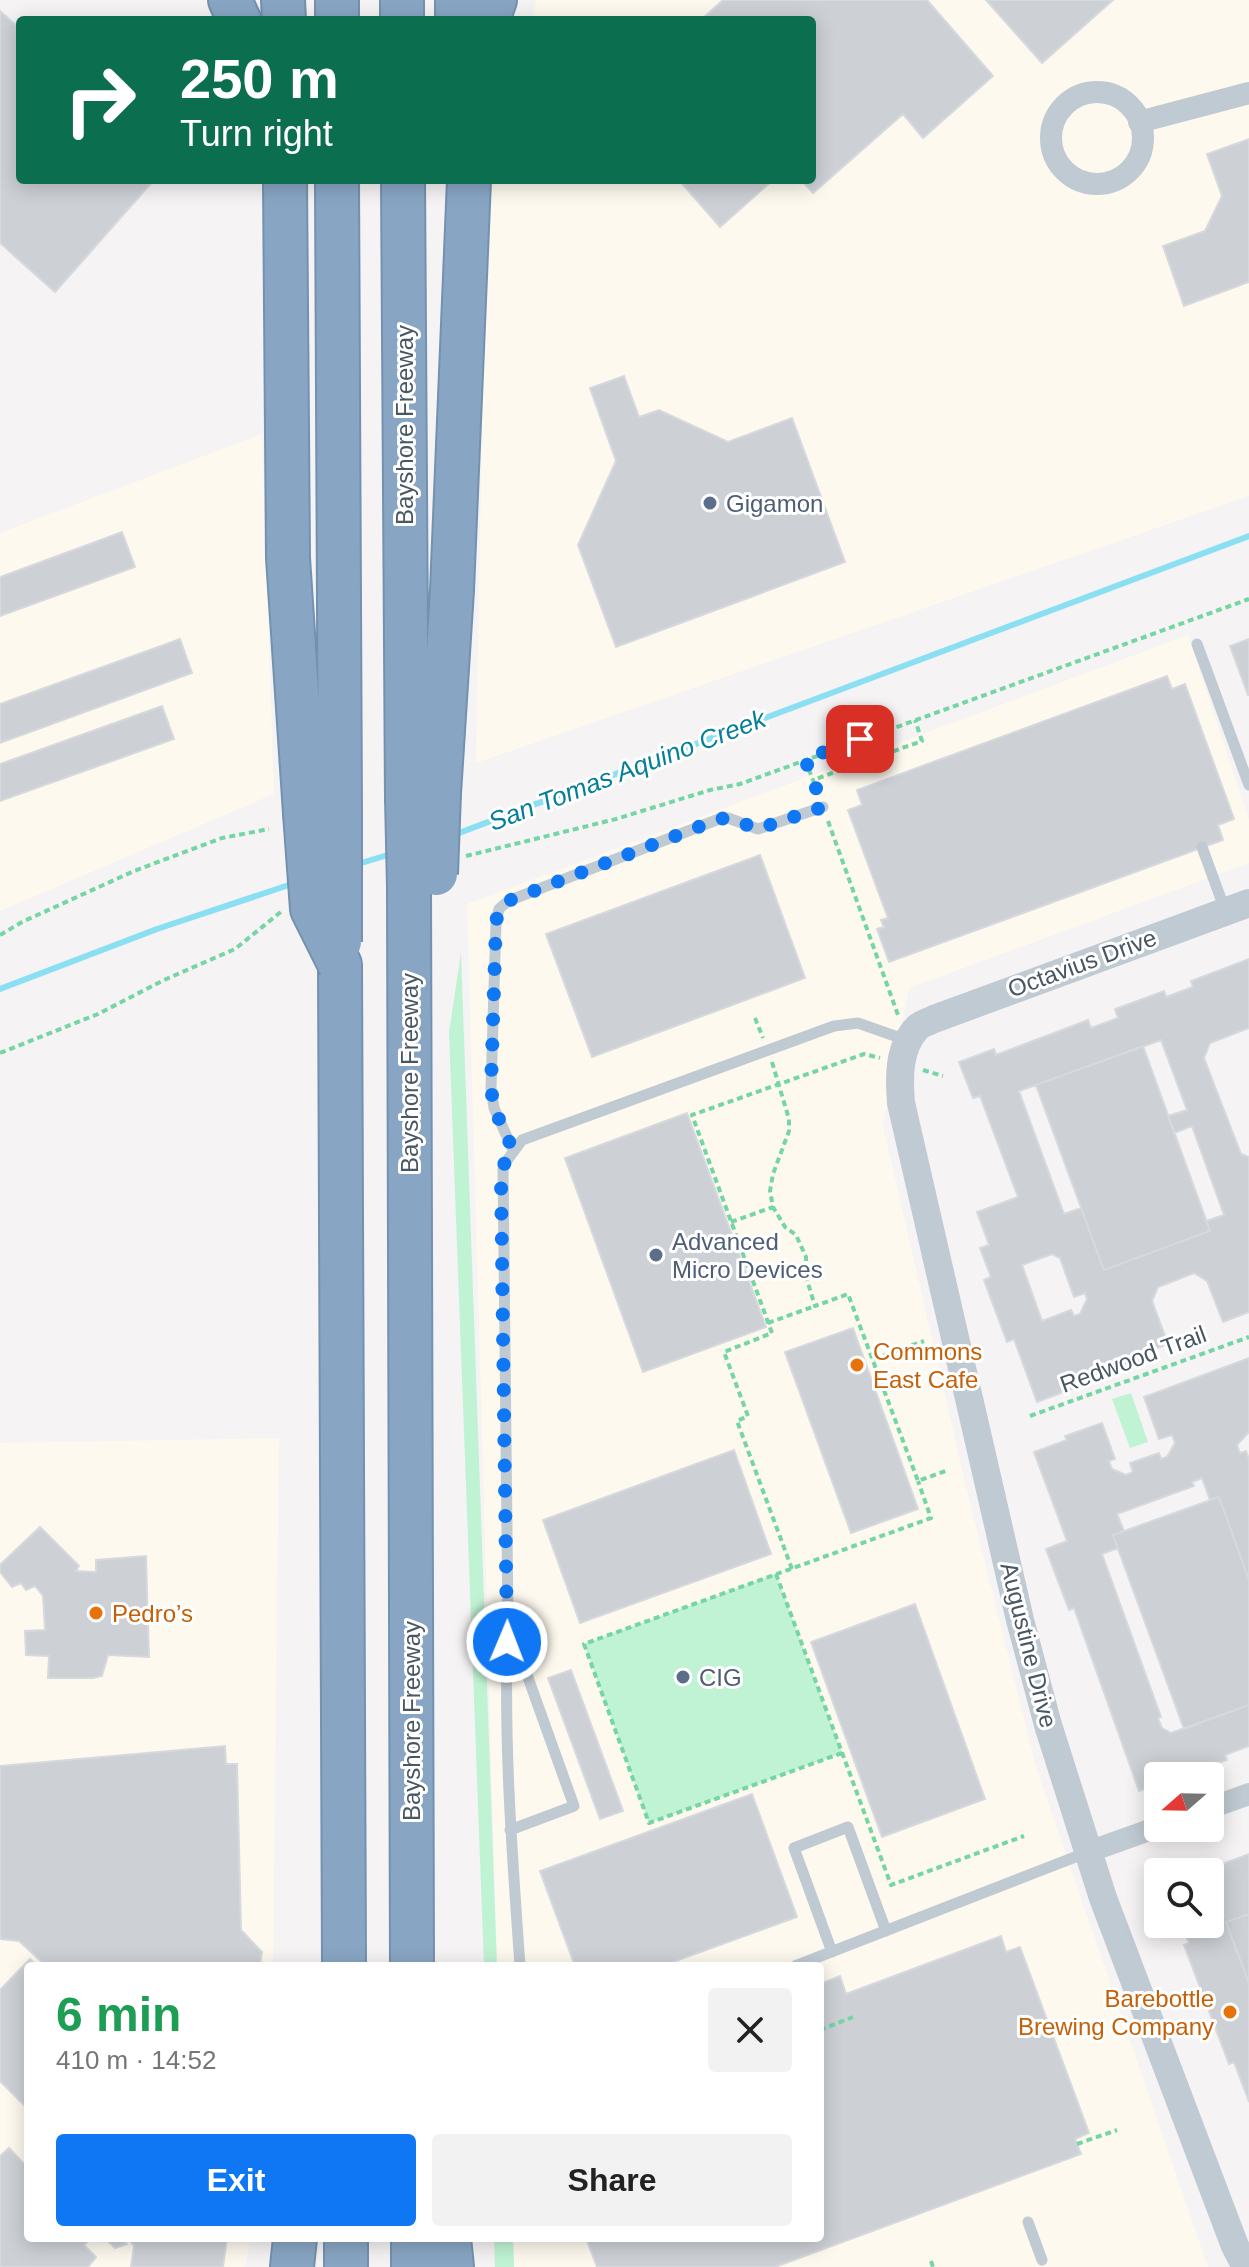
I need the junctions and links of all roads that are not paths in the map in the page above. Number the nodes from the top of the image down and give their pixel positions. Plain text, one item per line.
1 (1249, 93) edge
2 (1139, 122) junction
3 (264, 184) edge
4 (285, 184) edge
5 (337, 184) edge
6 (403, 184) edge
7 (460, 184) edge
8 (469, 184) edge
9 (462, 351) junction
10 (288, 558) junction
11 (1197, 644) dead end
12 (1249, 785) edge
13 (423, 795) junction
14 (823, 807) road end
15 (305, 819) junction
16 (1202, 847) dead end
17 (1237, 907) edge
18 (909, 1044) junction
19 (513, 1150) junction
20 (508, 1623) junction
21 (1249, 1794) edge
22 (1224, 1803) edge
23 (510, 1830) junction
24 (1144, 1832) edge
25 (1088, 1852) junction
26 (344, 1896) junction
27 (412, 1924) junction
28 (886, 1931) junction
29 (832, 1952) junction
30 (325, 1962) edge
31 (344, 1962) edge
32 (412, 1962) edge
33 (423, 1962) edge
34 (520, 1962) edge
35 (806, 1962) edge
36 (1028, 2222) dead end
37 (295, 2242) edge
38 (346, 2242) edge
39 (413, 2242) edge
40 (449, 2242) edge
41 (1242, 2255) edge
42 (1042, 2260) dead end
43 (292, 2267) edge
44 (346, 2267) edge
45 (413, 2267) edge
46 (452, 2267) edge

1 - 2 street
2 - 2 street
3 - 10 highway
4 - 10 highway
5 - 15 highway
6 - 13 highway, Bayshore Freeway
7 - 9 highway
8 - 9 highway
9 - 13 highway
10 - 15 highway
11 - 12 lane
13 - 27 highway, Bayshore Freeway, bridge
14 - 19 lane
15 - 26 highway, bridge
16 - 17 lane
17 - 18 street, Octavius Drive
18 - 19 lane
18 - 25 street, Augustine Drive
19 - 20 lane
20 - 23 lane
20 - 23 lane
21 - 22 street
23 - 34 lane
24 - 25 street
25 - 28 lane
25 - 41 street, Augustine Drive
26 - 30 highway
26 - 31 highway
27 - 32 highway, Bayshore Freeway
27 - 33 highway
28 - 29 lane
28 - 29 lane
29 - 35 lane
36 - 42 lane
37 - 43 highway
38 - 44 highway
39 - 45 highway
40 - 46 highway

